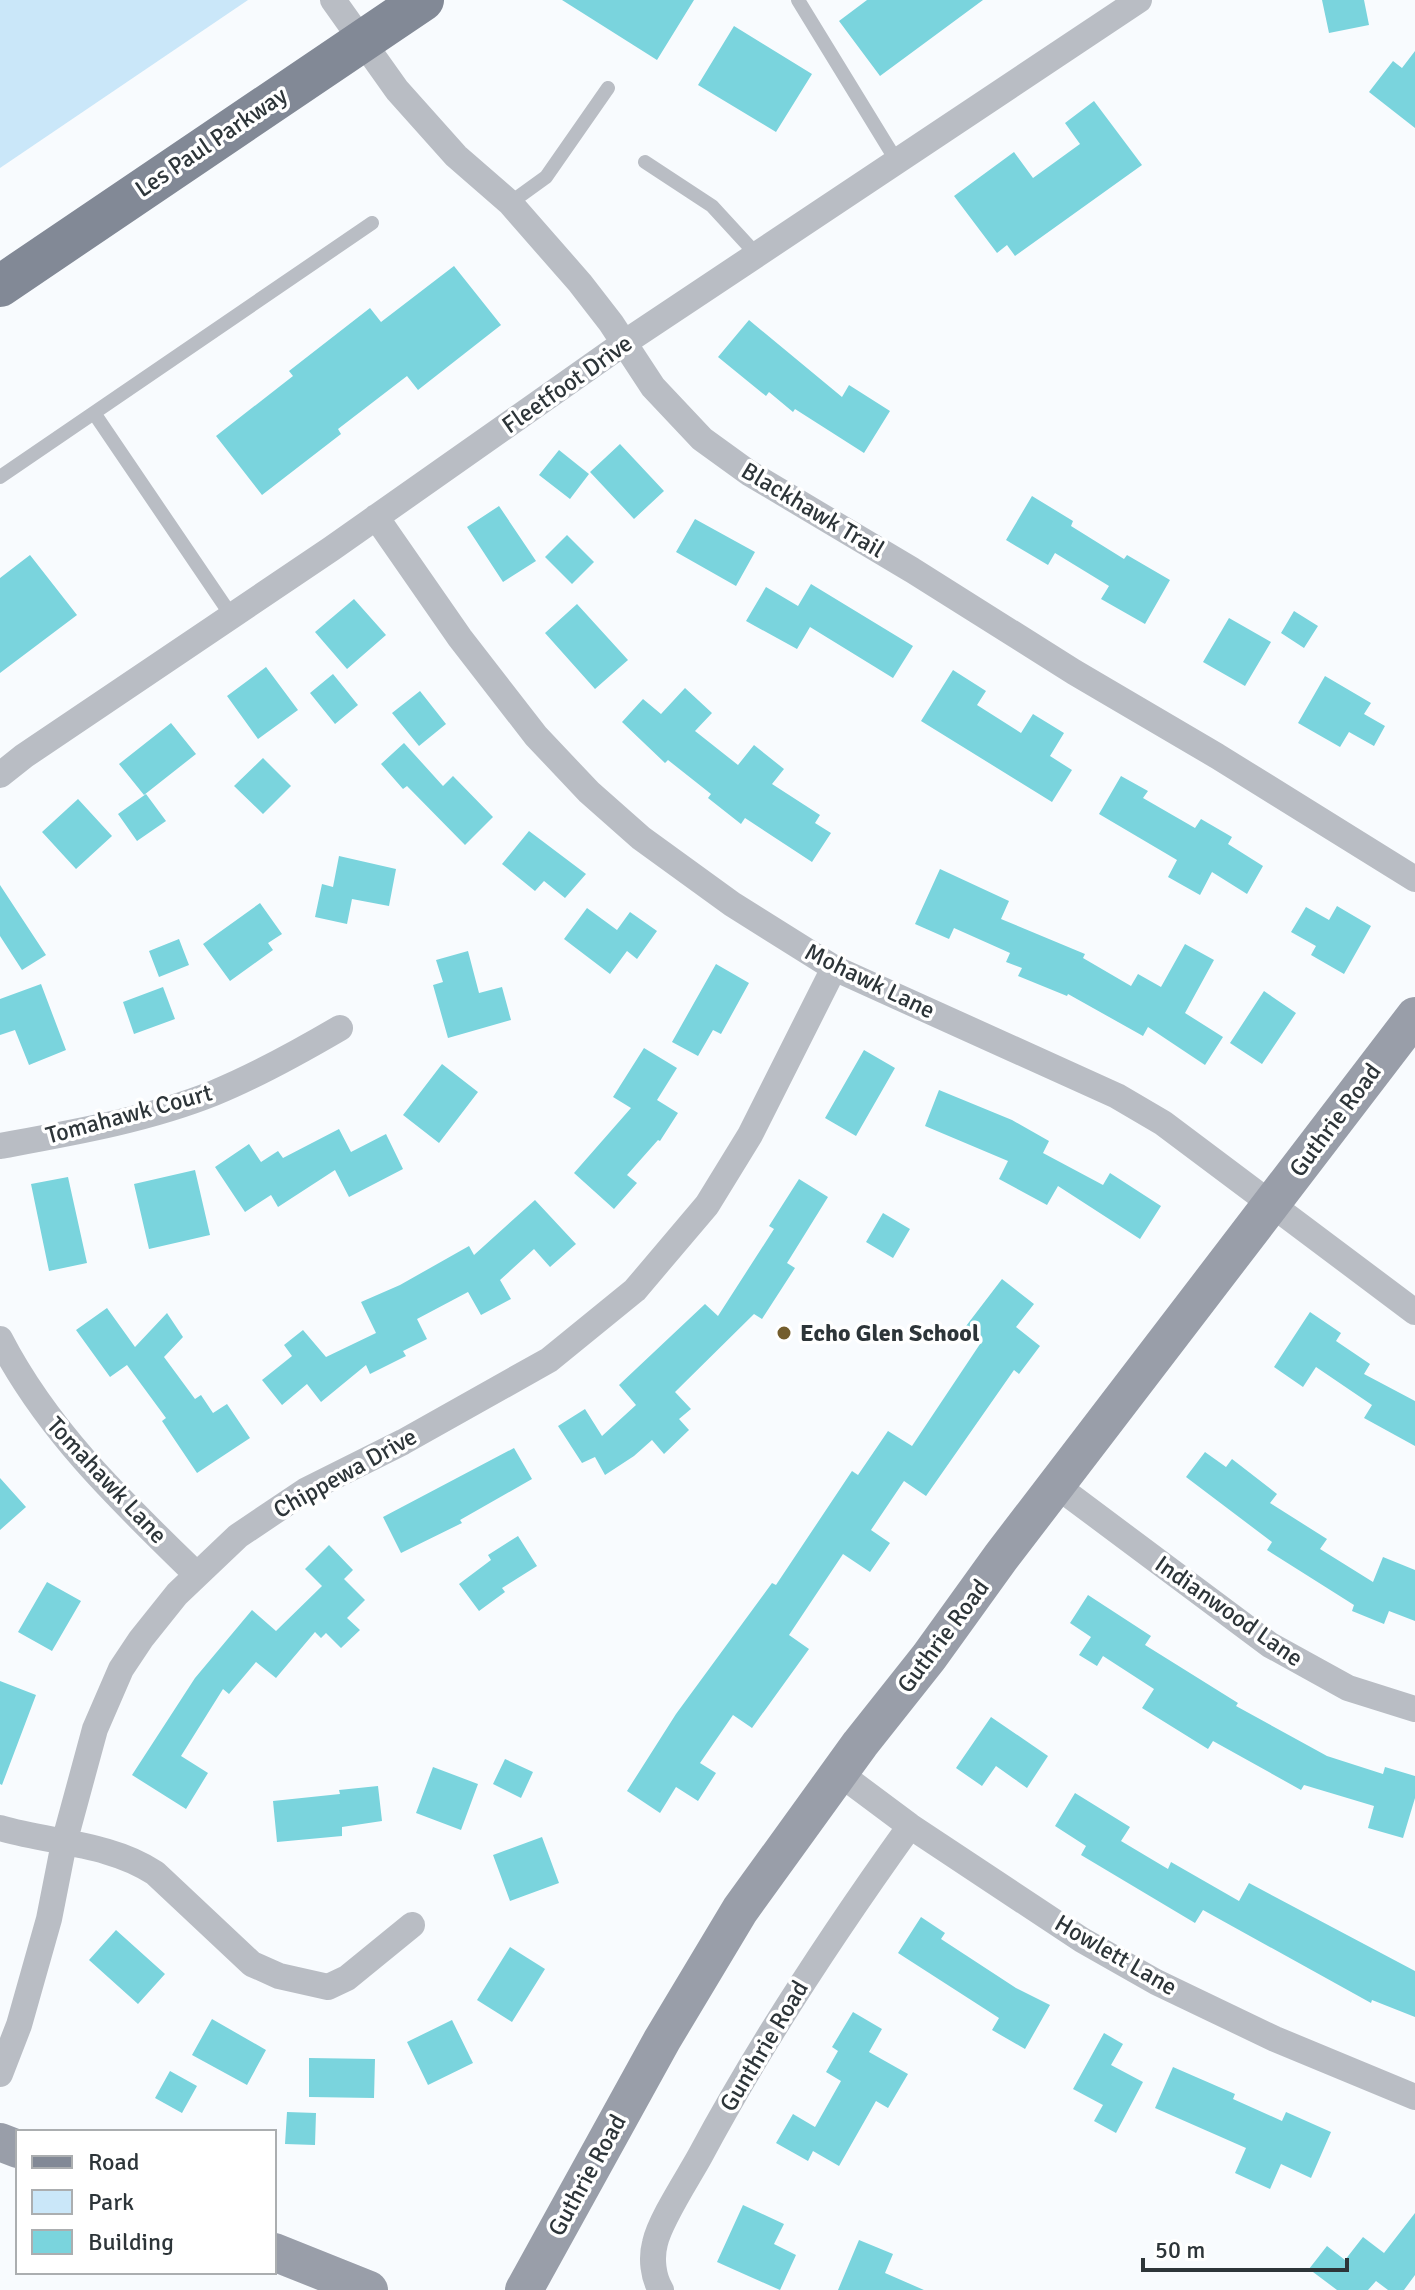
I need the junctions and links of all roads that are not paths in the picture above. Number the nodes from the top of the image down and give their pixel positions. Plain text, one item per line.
1 (333, 0) edge
2 (423, 0) edge
3 (798, 0) edge
4 (1132, 2) edge
5 (361, 42) junction
6 (608, 88) dead end
7 (896, 160) junction
8 (645, 162) dead end
9 (510, 203) junction
10 (372, 223) dead end
11 (757, 255) junction
12 (0, 286) edge
13 (624, 343) junction
14 (94, 413) junction
15 (0, 477) edge
16 (376, 517) junction
17 (231, 615) junction
18 (0, 775) edge
19 (1415, 879) edge
20 (834, 968) junction
21 (1415, 1016) edge
22 (340, 1028) dead end
23 (0, 1146) edge
24 (1270, 1205) junction
25 (1415, 1312) edge
26 (0, 1339) edge
27 (1057, 1486) junction
28 (196, 1574) junction
29 (1415, 1709) edge
30 (839, 1773) junction
31 (910, 1826) junction
32 (0, 1828) edge
33 (64, 1843) junction
34 (412, 1925) dead end
35 (0, 2074) edge
36 (1415, 2097) edge
37 (276, 2253) edge
38 (658, 2286) edge
39 (369, 2290) edge
40 (524, 2290) edge

1 - 5 street, Blackhawk Trail
2 - 5 main road, Les Paul Parkway
3 - 7 lane
4 - 7 street, Fleetfoot Drive
5 - 9 street, Blackhawk Trail
5 - 12 main road, Les Paul Parkway
6 - 9 lane
7 - 11 street, Fleetfoot Drive
8 - 11 lane
9 - 13 street, Blackhawk Trail
10 - 14 lane
11 - 13 street, Fleetfoot Drive
13 - 16 street, Fleetfoot Drive
13 - 19 street, Blackhawk Trail
14 - 15 lane
14 - 17 lane
16 - 17 street, Fleetfoot Drive
16 - 20 street, Mohawk Lane
17 - 18 street, Fleetfoot Drive
20 - 24 street, Mohawk Lane
20 - 28 street, Chippewa Drive
21 - 24 street, Guthrie Road
22 - 23 street, Tomahawk Court
24 - 25 street, Mohawk Lane
24 - 27 street, Guthrie Road
26 - 28 street, Tomahawk Lane
27 - 29 street, Indianwood Lane
27 - 30 street, Guthrie Road
28 - 33 street, Chippewa Drive
30 - 31 street, Howlett Lane
30 - 40 street, Guthrie Road
31 - 36 street, Howlett Lane
31 - 38 street, Gunthrie Road
32 - 33 street
33 - 34 street
33 - 35 street, Chippewa Drive
37 - 39 street

